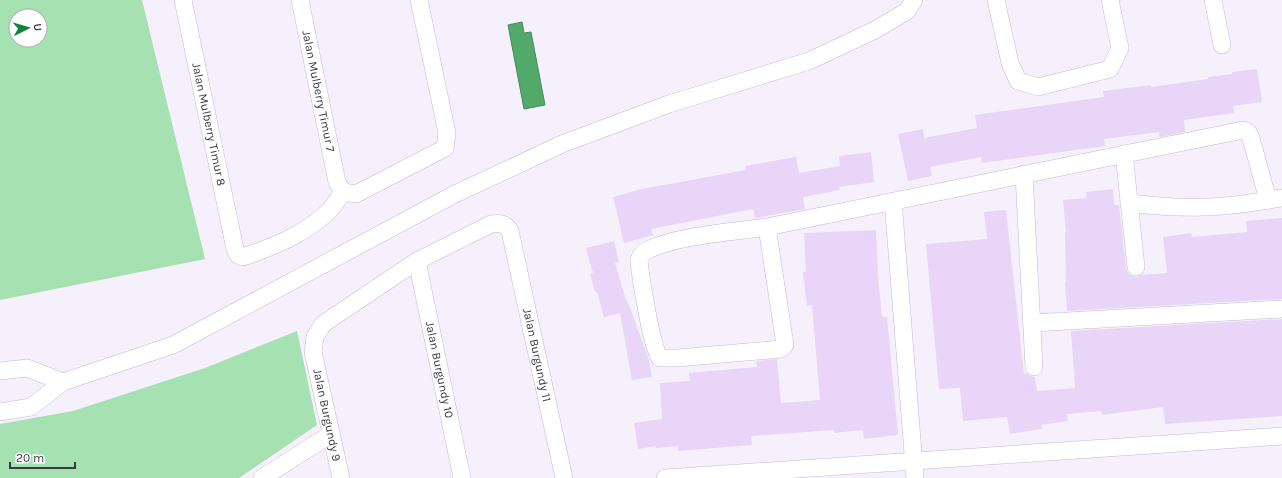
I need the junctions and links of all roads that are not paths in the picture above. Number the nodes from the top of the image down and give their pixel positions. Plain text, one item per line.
1 (183, 0) edge
2 (300, 0) edge
3 (419, 0) edge
4 (914, 0) edge
5 (996, 0) edge
6 (1110, 0) edge
7 (1213, 0) edge
8 (1222, 45) dead end
9 (1124, 154) junction
10 (1024, 174) junction
11 (340, 187) junction
12 (1275, 199) edge
13 (893, 201) junction
14 (1129, 203) junction
15 (767, 227) junction
16 (417, 261) junction
17 (1136, 267) dead end
18 (1282, 309) edge
19 (1032, 323) junction
20 (1034, 367) dead end
21 (0, 371) edge
22 (63, 382) junction
23 (0, 412) edge
24 (331, 434) junction
25 (1282, 436) edge
26 (914, 461) junction
27 (262, 478) edge
28 (341, 478) edge
29 (462, 478) edge
30 (564, 478) edge
31 (664, 478) edge
32 (915, 478) edge

1 - 11 street, Jalan Mulberry Timur 8
2 - 11 street, Jalan Mulberry Timur 7
3 - 11 street
4 - 22 street
5 - 6 street
7 - 8 street
9 - 10 street
9 - 12 street
9 - 14 street
10 - 13 street
10 - 19 street
12 - 14 street
13 - 15 street
13 - 26 street
14 - 17 street
15 - 15 street
16 - 24 street, Jalan Burgundy 9
16 - 29 street, Jalan Burgundy 10
16 - 30 street, Jalan Burgundy 11
18 - 19 street
19 - 20 street
21 - 22 street
22 - 23 street
24 - 27 street
24 - 28 street, Jalan Burgundy 9
25 - 26 street
26 - 31 street
26 - 32 street

